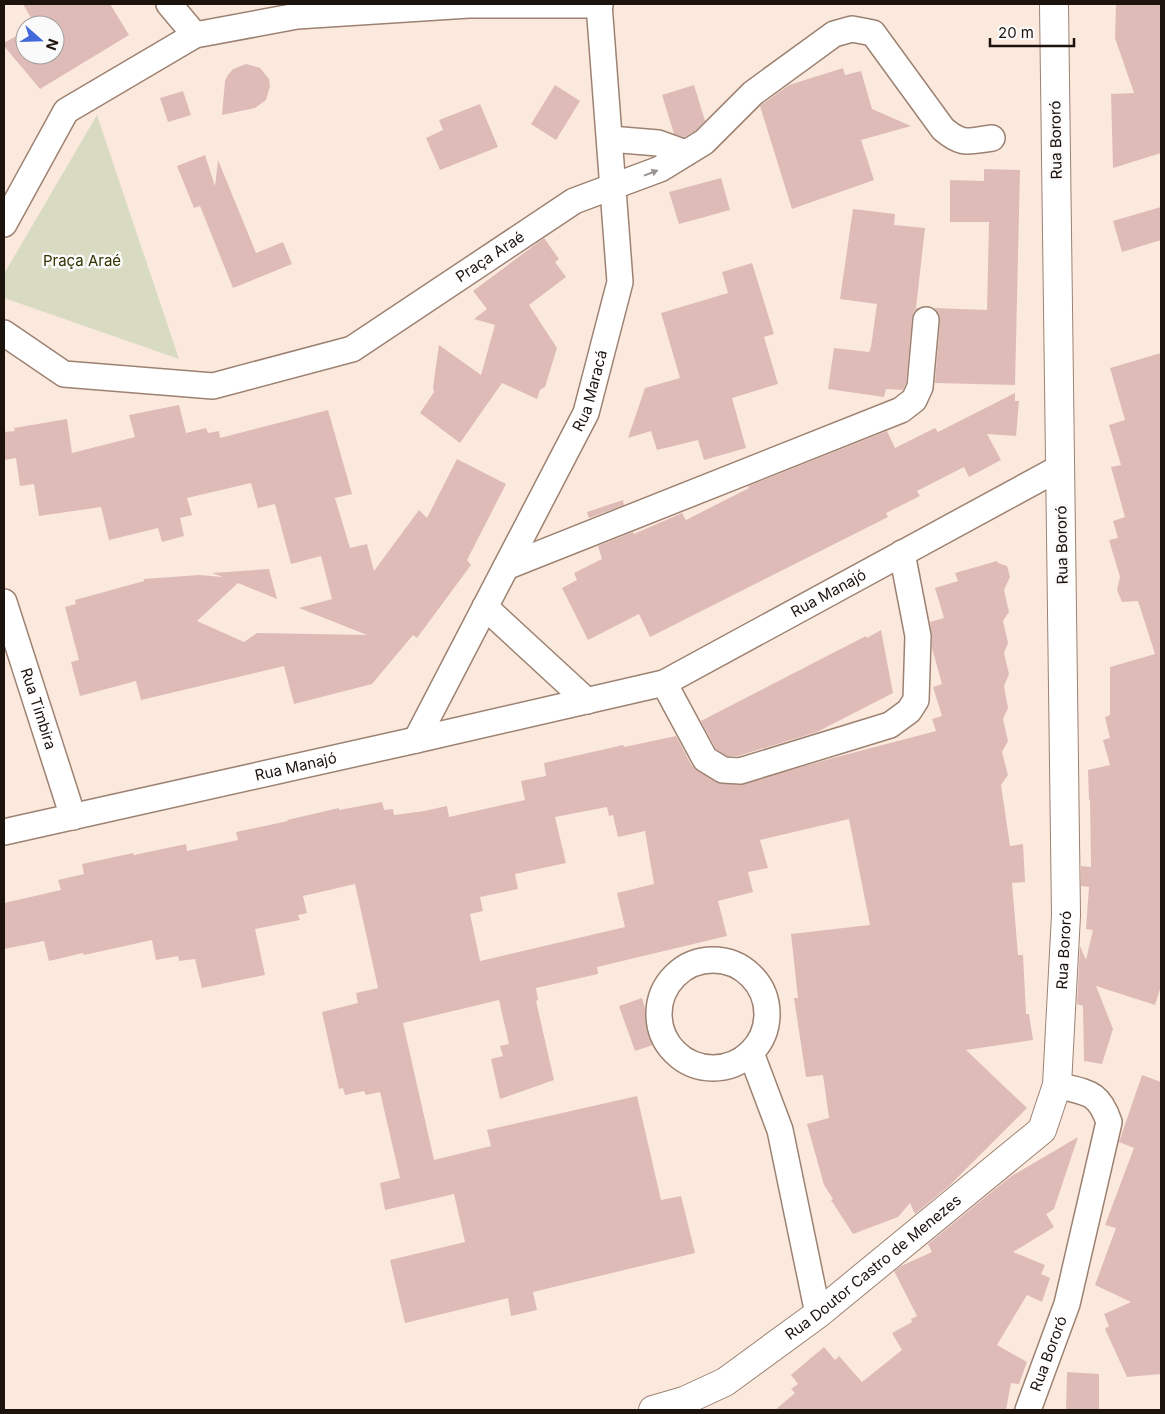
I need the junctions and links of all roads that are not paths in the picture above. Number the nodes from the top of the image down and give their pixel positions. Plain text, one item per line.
1 (169, 4) edge
2 (599, 4) edge
3 (1054, 4) edge
4 (195, 35) junction
5 (992, 138) dead end
6 (610, 139) junction
7 (686, 153) junction
8 (613, 187) junction
9 (4, 224) edge
10 (926, 320) dead end
11 (4, 332) edge
12 (1061, 467) junction
13 (902, 553) junction
14 (506, 567) junction
15 (4, 602) edge
16 (485, 607) junction
17 (664, 683) junction
18 (588, 700) junction
19 (416, 740) junction
20 (73, 818) junction
21 (4, 832) edge
22 (751, 1053) junction
23 (1057, 1085) junction
24 (818, 1314) junction
25 (653, 1410) edge
26 (1028, 1410) edge

1 - 4 street
2 - 4 street
2 - 6 street, Rua Maracá
3 - 12 street, Rua Bororó
4 - 9 street
5 - 7 street, Praça Araé
6 - 7 street
6 - 8 street, Rua Maracá
8 -> 7 street, Praça Araé
8 - 11 street, Praça Araé
8 - 14 street, Rua Maracá
10 - 14 street
12 - 13 street, Rua Manajó
12 - 23 street, Rua Bororó
13 - 17 street, Rua Manajó
13 - 17 street
14 - 16 street, Rua Maracá
15 - 20 street, Rua Timbira
16 - 18 street
16 - 19 street, Rua Maracá
17 - 18 street, Rua Manajó
18 - 19 street, Rua Manajó
19 - 20 street, Rua Manajó
20 - 21 street, Rua Manajó
22 - 22 street
22 - 24 street
23 - 24 street, Rua Doutor Castro de Menezes
23 - 26 street, Rua Bororó
24 - 25 street, Rua Doutor Castro de Menezes

